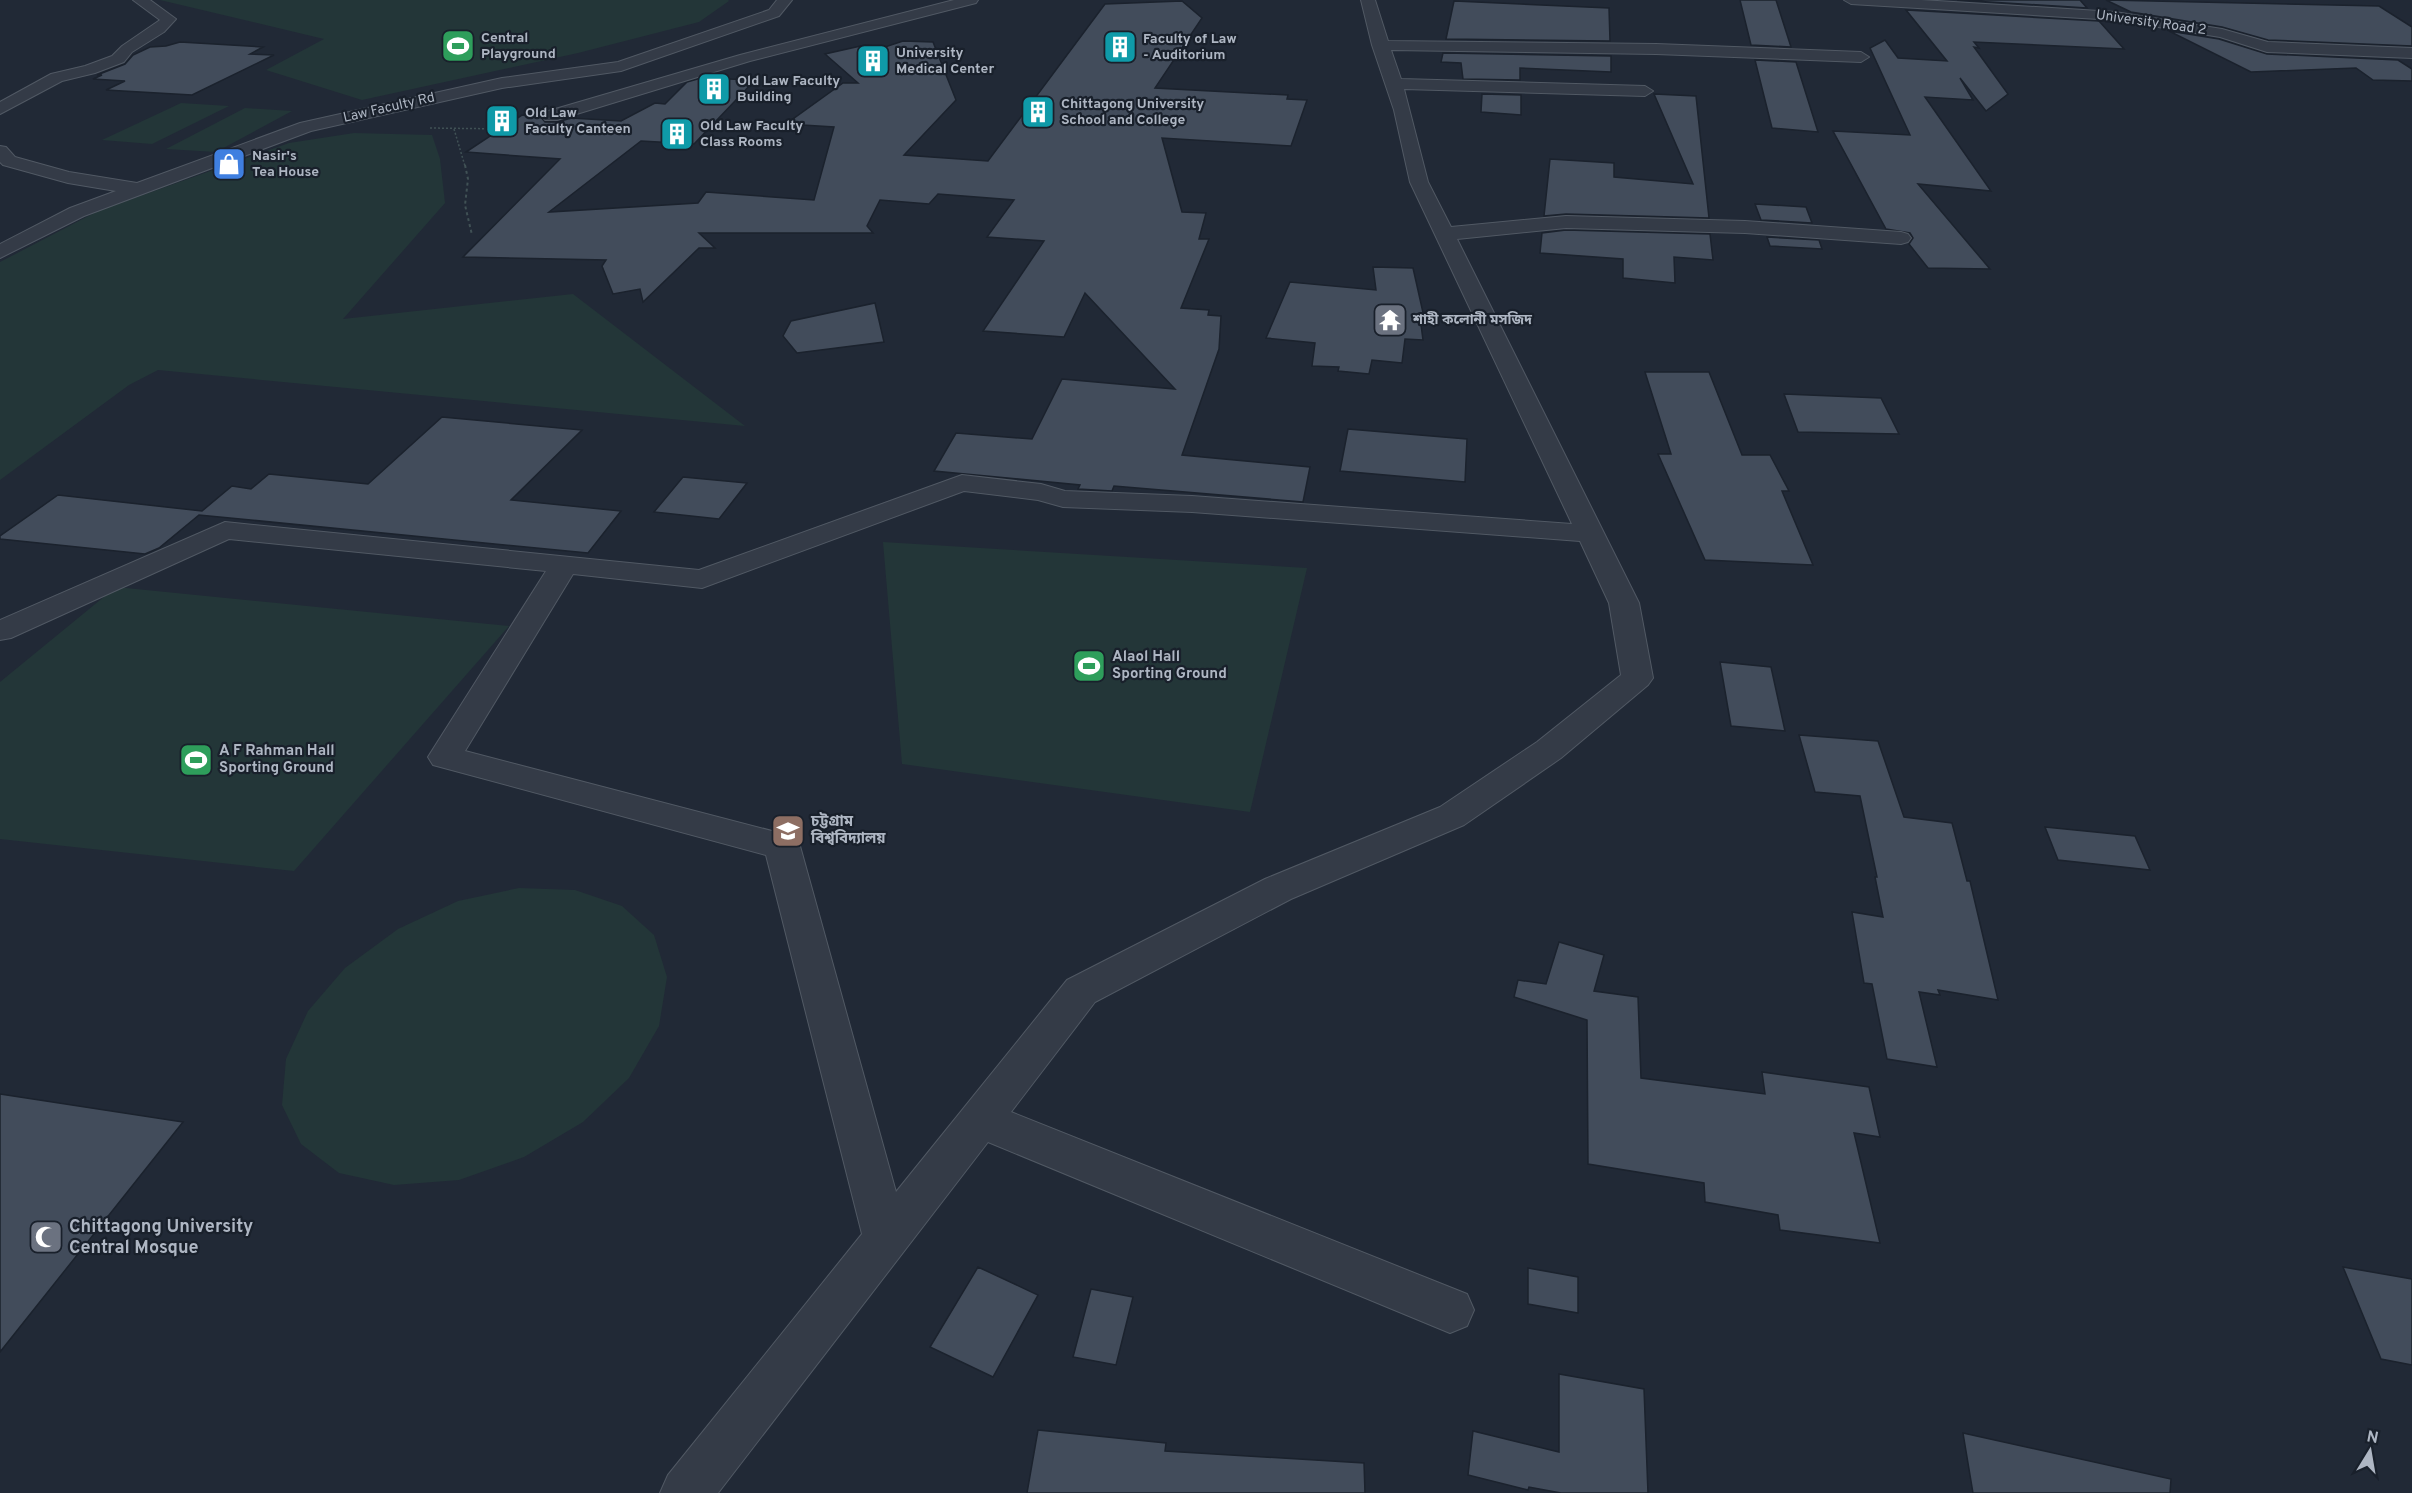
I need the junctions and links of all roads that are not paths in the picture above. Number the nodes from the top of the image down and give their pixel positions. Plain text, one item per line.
1 (140, 0) edge
2 (785, 0) edge
3 (971, 0) edge
4 (1368, 0) edge
5 (1851, 0) edge
6 (2103, 0) edge
7 (2115, 16) junction
8 (1380, 45) junction
9 (2412, 53) edge
10 (1861, 57) dead end
11 (1394, 84) junction
12 (1645, 91) dead end
13 (0, 109) edge
14 (551, 116) dead end
15 (0, 151) edge
16 (138, 189) junction
17 (1445, 234) junction
18 (1901, 238) dead end
19 (0, 252) edge
20 (1590, 534) junction
21 (564, 565) junction
22 (0, 631) edge
23 (980, 1119) junction
24 (886, 1240) junction
25 (1450, 1310) dead end
26 (686, 1493) edge

1 - 13 street
2 - 16 street, Law Faculty Rd
3 - 14 street
4 - 8 street
5 - 7 street, University Road 2
6 - 7 street
7 - 9 street, University Road 2
8 - 10 street
8 - 11 street
11 - 12 street
11 - 17 street
15 - 16 street
16 - 19 street, Law Faculty Rd
17 - 18 street
17 - 20 street
20 - 21 street
20 - 23 street
21 - 22 street
21 - 24 street
23 - 24 street
23 - 25 street
24 - 26 street

